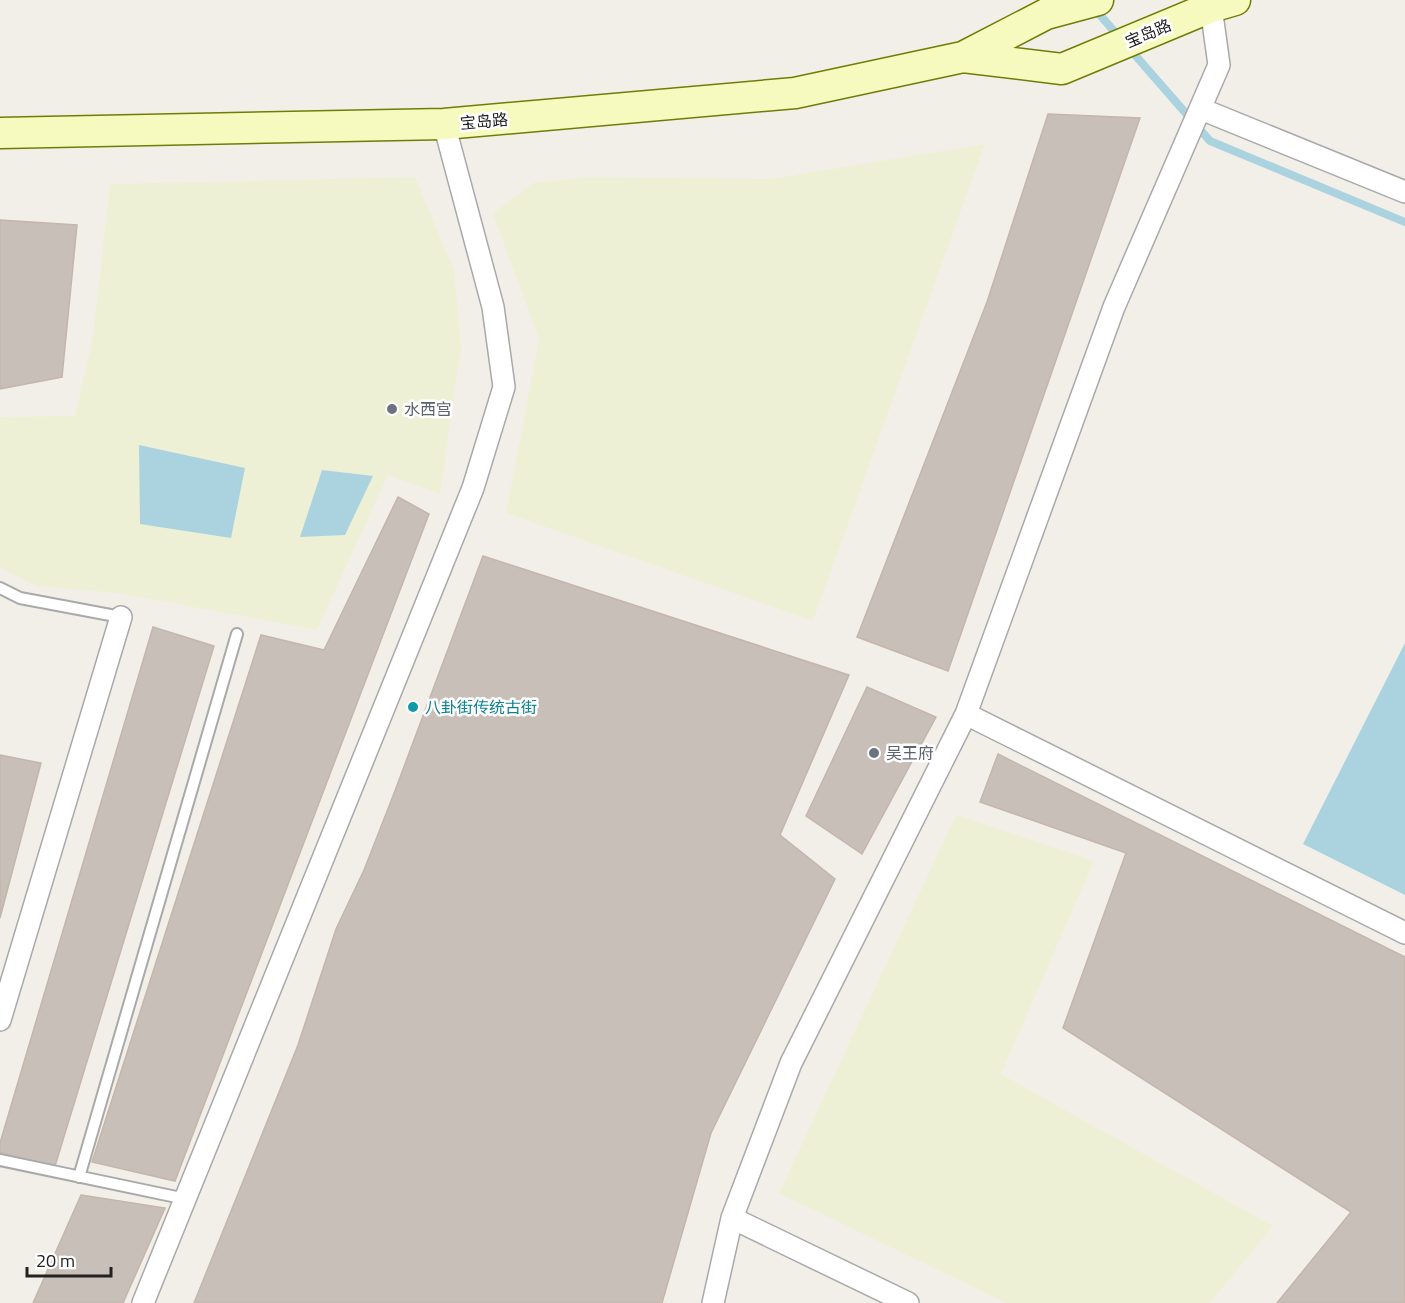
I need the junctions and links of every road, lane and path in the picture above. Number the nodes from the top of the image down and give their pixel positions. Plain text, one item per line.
1 (1098, 0) edge
2 (1223, 3) edge
3 (1046, 7) edge
4 (963, 57) junction
5 (1201, 109) junction
6 (444, 124) junction
7 (0, 133) edge
8 (1405, 192) edge
9 (0, 588) edge
10 (121, 617) joint
11 (237, 634) dead end
12 (966, 714) junction
13 (1405, 933) edge
14 (0, 1020) edge
15 (0, 1160) edge
16 (79, 1177) junction
17 (186, 1199) junction
18 (732, 1218) junction
19 (143, 1303) edge
20 (713, 1303) edge
21 (908, 1303) edge

1 - 3 main road
2 - 4 main road, 宝岛路
2 - 5 street
3 - 4 main road
4 - 6 main road, 宝岛路
5 - 8 street
5 - 12 street
6 - 7 main road, 宝岛路
6 - 17 street
9 - 10 lane
10 - 14 street
11 - 16 lane
12 - 13 street
12 - 18 street
15 - 16 lane
16 - 17 lane
17 - 19 street
18 - 20 street
18 - 21 street

